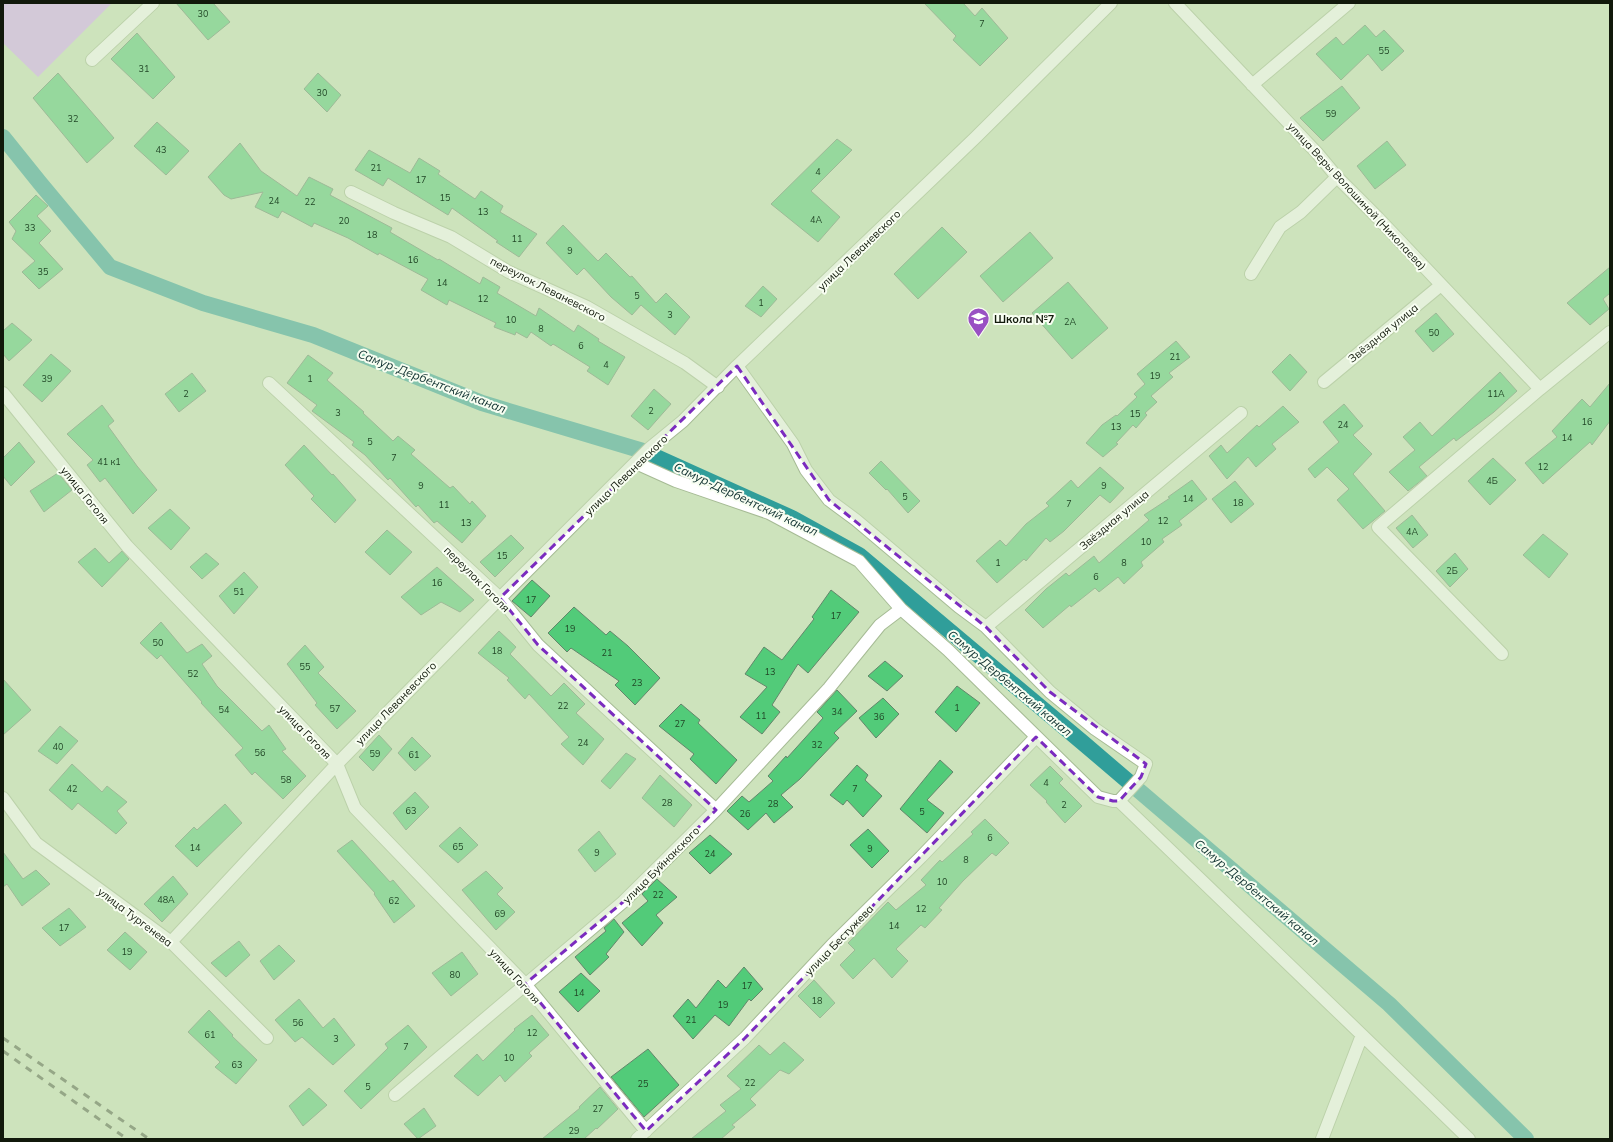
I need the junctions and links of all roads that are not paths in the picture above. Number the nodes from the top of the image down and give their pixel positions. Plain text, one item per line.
1 (153, 3) edge
2 (1111, 3) edge
3 (1174, 3) edge
4 (1349, 3) edge
5 (92, 60) dead end
6 (1252, 85) junction
7 (1337, 177) junction
8 (351, 192) dead end
9 (1251, 274) dead end
10 (1441, 285) junction
11 (1610, 332) edge
12 (737, 366) junction
13 (1324, 382) dead end
14 (269, 383) dead end
15 (718, 387) junction
16 (1540, 389) junction
17 (3, 393) edge
18 (1241, 412) dead end
19 (639, 460) junction
20 (500, 598) junction
21 (901, 608) junction
22 (986, 627) junction
23 (1502, 654) dead end
24 (1036, 737) junction
25 (337, 764) junction
26 (3, 798) edge
27 (1122, 798) junction
28 (716, 810) junction
29 (171, 942) junction
30 (525, 984) junction
31 (1362, 1035) junction
32 (267, 1038) dead end
33 (395, 1096) dead end
34 (642, 1135) edge
35 (1322, 1139) edge
36 (1469, 1139) edge

1 - 5 street
2 - 12 street, улица Леваневского
3 - 6 street, улица Веры Волошиной (Николаева)
4 - 6 street
6 - 7 street, улица Веры Волошиной (Николаева)
7 - 9 street
7 - 10 street, улица Веры Волошиной (Николаева)
8 - 15 street, переулок Леваневского
10 - 13 street, Звёздная улица
10 - 16 street, улица Веры Волошиной (Николаева)
11 - 16 street
12 - 15 street, улица Леваневского
12 - 22 street
14 - 20 street, переулок Гоголя
15 - 19 street, улица Леваневского
16 - 23 street
17 - 25 street, улица Гоголя
18 - 22 street, Звёздная улица
19 - 20 street, улица Леваневского
19 - 21 street
20 - 25 street, улица Леваневского
20 - 28 street, переулок Гоголя
21 - 24 street
21 - 28 street, улица Буйнакского
22 - 27 street
24 - 27 street
24 - 34 street, улица Бестужева
25 - 29 street, улица Леваневского
25 - 30 street, улица Гоголя
26 - 29 street, улица Тургенева
27 - 31 street
28 - 30 street, улица Буйнакского
29 - 32 street, улица Тургенева
30 - 33 street, улица Буйнакского
30 - 34 street, улица Гоголя
31 - 35 street
31 - 36 street

